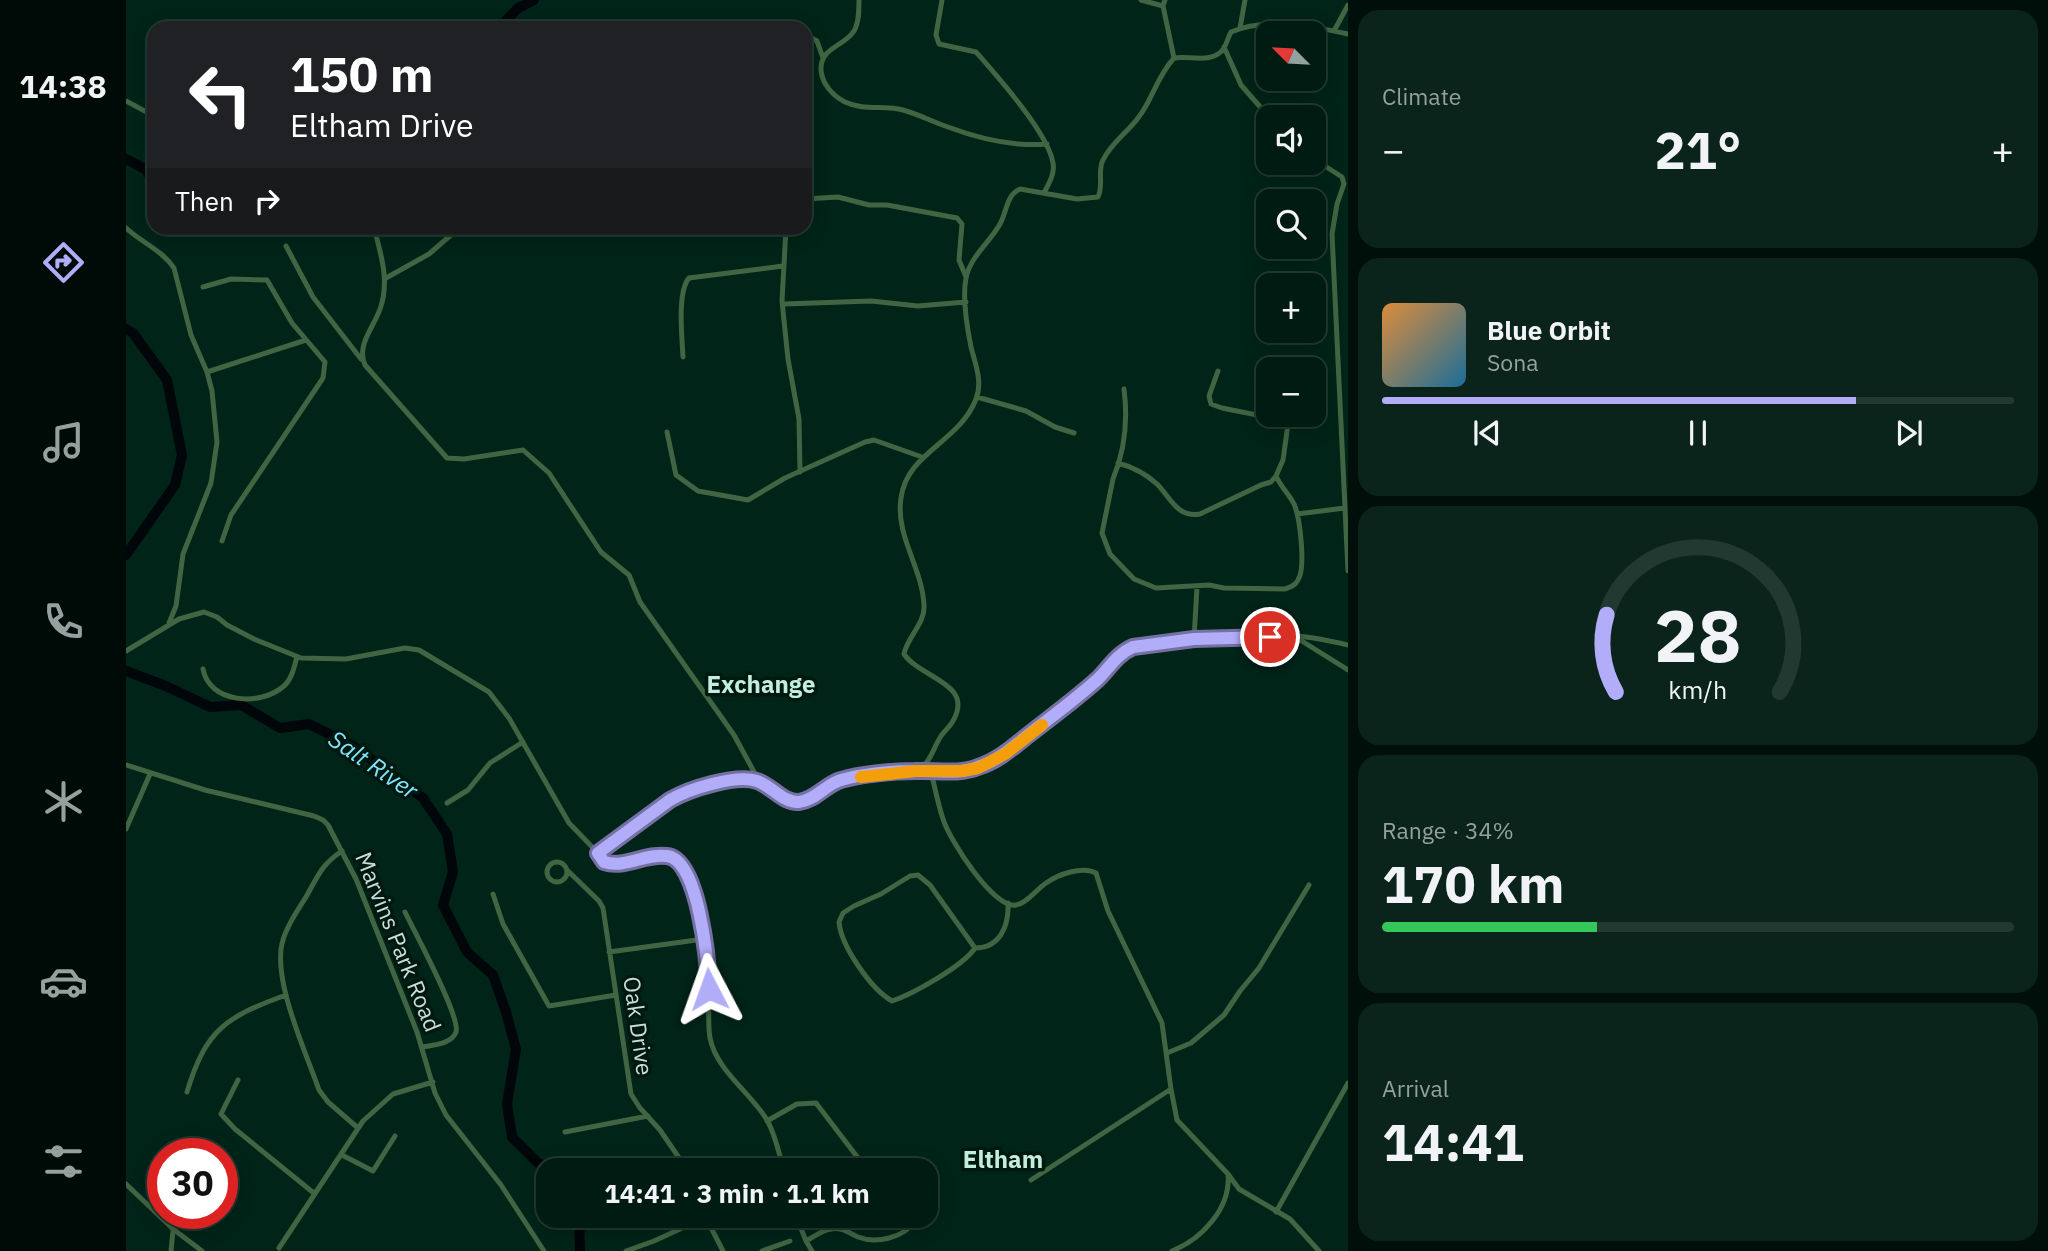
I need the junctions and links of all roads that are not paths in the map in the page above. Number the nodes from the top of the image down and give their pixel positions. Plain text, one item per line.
1 (859, 0) edge
2 (942, 0) edge
3 (1141, 0) edge
4 (1245, 0) edge
5 (1164, 3) edge
6 (1348, 5) edge
7 (1240, 28) junction
8 (1334, 31) junction
9 (1348, 34) edge
10 (812, 38) edge
11 (1224, 47) junction
12 (823, 58) junction
13 (1174, 58) junction
14 (126, 101) edge
15 (1258, 105) edge
16 (147, 112) edge
17 (1047, 144) junction
18 (1326, 167) edge
19 (1044, 193) junction
20 (812, 199) edge
21 (126, 228) edge
22 (376, 235) edge
23 (451, 235) edge
24 (785, 235) edge
25 (286, 246) dead end
26 (783, 266) junction
27 (966, 277) junction
28 (386, 278) junction
29 (203, 287) dead end
30 (966, 302) junction
31 (784, 304) junction
32 (306, 340) junction
33 (682, 357) dead end
34 (363, 362) junction
35 (1218, 371) dead end
36 (207, 372) junction
37 (1124, 389) dead end
38 (977, 397) junction
39 (667, 432) dead end
40 (1074, 433) dead end
41 (922, 457) junction
42 (1118, 463) junction
43 (800, 472) junction
44 (1276, 476) junction
45 (1345, 508) junction
46 (1297, 514) junction
47 (222, 541) dead end
48 (1348, 571) edge
49 (1197, 587) junction
50 (167, 625) junction
51 (1295, 636) junction
52 (1194, 639) junction
53 (1348, 645) edge
54 (126, 651) edge
55 (297, 657) junction
56 (203, 669) dead end
57 (1348, 670) edge
58 (523, 742) junction
59 (126, 765) edge
60 (916, 771) junction
61 (931, 772) junction
62 (150, 774) junction
63 (759, 781) junction
64 (447, 803) dead end
65 (126, 829) edge
66 (342, 851) junction
67 (598, 853) junction
68 (567, 870) junction
69 (574, 878) junction
70 (564, 879) junction
71 (1309, 885) dead end
72 (493, 894) dead end
73 (1008, 903) junction
74 (405, 912) dead end
75 (704, 939) junction
76 (975, 948) junction
77 (609, 952) junction
78 (286, 995) junction
79 (616, 995) junction
80 (422, 1047) junction
81 (1167, 1053) junction
82 (238, 1080) dead end
83 (433, 1082) junction
84 (1348, 1083) edge
85 (1171, 1089) junction
86 (187, 1092) dead end
87 (648, 1116) junction
88 (767, 1121) junction
89 (358, 1128) junction
90 (565, 1132) dead end
91 (395, 1136) dead end
92 (342, 1155) junction
93 (681, 1158) edge
94 (780, 1158) edge
95 (858, 1158) edge
96 (1228, 1174) junction
97 (1031, 1180) dead end
98 (126, 1184) edge
99 (315, 1194) junction
100 (1276, 1212) junction
101 (682, 1228) edge
102 (712, 1228) edge
103 (801, 1228) edge
104 (908, 1228) edge
105 (173, 1230) junction
106 (790, 1241) dead end
107 (806, 1241) junction
108 (279, 1248) dead end
109 (172, 1251) edge
110 (202, 1251) edge
111 (544, 1251) edge
112 (626, 1251) edge
113 (723, 1251) edge
114 (762, 1251) edge
115 (812, 1251) edge
116 (1172, 1251) edge
117 (1319, 1251) edge

1 - 12 street
2 - 17 street
3 - 5 street
4 - 7 street
5 - 13 street
6 - 8 street
7 - 8 street
7 - 11 street
8 - 9 street
10 - 12 street
11 - 13 street
11 - 15 street
12 - 17 street
13 - 19 street
14 - 16 street
17 - 19 street
18 - 45 street
19 - 27 street
20 - 27 street
21 - 36 street
22 - 28 street
23 - 28 street
24 - 26 street
25 - 34 street
26 - 31 street
26 - 33 street
27 - 30 street
28 - 34 street
29 - 32 street
30 - 31 street
30 - 38 street
31 - 43 street
32 - 36 street
32 - 47 street
34 - 63 street
35 - 44 street
36 - 50 street
37 - 42 street
38 - 40 street
38 - 41 street
39 - 43 street
41 - 43 street
41 - 60 street
42 - 44 street
42 - 49 street
44 - 46 street
45 - 46 street
45 - 48 street
46 - 49 street
49 - 52 street
50 - 54 street
50 - 55 street
51 - 52 street
51 - 53 street
51 - 57 street
52 - 61 street
55 - 56 street
55 - 58 street
58 - 64 street
58 - 67 street
59 - 62 street, Marvins Park Road
60 - 61 street
60 - 63 street
61 - 73 street
62 - 65 street
62 - 66 street, Marvins Park Road
63 - 67 street
66 - 78 street
66 - 80 street, Marvins Park Road
67 - 75 street
68 - 69 street, Oak Drive
68 - 70 street
68 - 70 street
69 - 70 street
69 - 77 street, Oak Drive
71 - 81 street
72 - 79 street
73 - 76 street
73 - 81 street
74 - 80 street
75 - 77 street
75 - 88 street
76 - 76 street
77 - 79 street, Oak Drive
78 - 86 street
78 - 89 street
79 - 87 street, Oak Drive
80 - 83 street, Marvins Park Road
81 - 85 street
82 - 99 street
83 - 89 street
83 - 111 street, Marvins Park Road
84 - 100 street
85 - 96 street
85 - 97 street
87 - 90 street
87 - 93 street, Oak Drive
88 - 94 street
88 - 95 street
89 - 92 street
91 - 92 street
92 - 99 street
96 - 100 street
96 - 116 street
98 - 105 street
99 - 108 street
100 - 117 street
101 - 112 street
102 - 113 street
103 - 107 street
104 - 107 street
105 - 109 street
105 - 110 street
106 - 114 street
107 - 115 street

